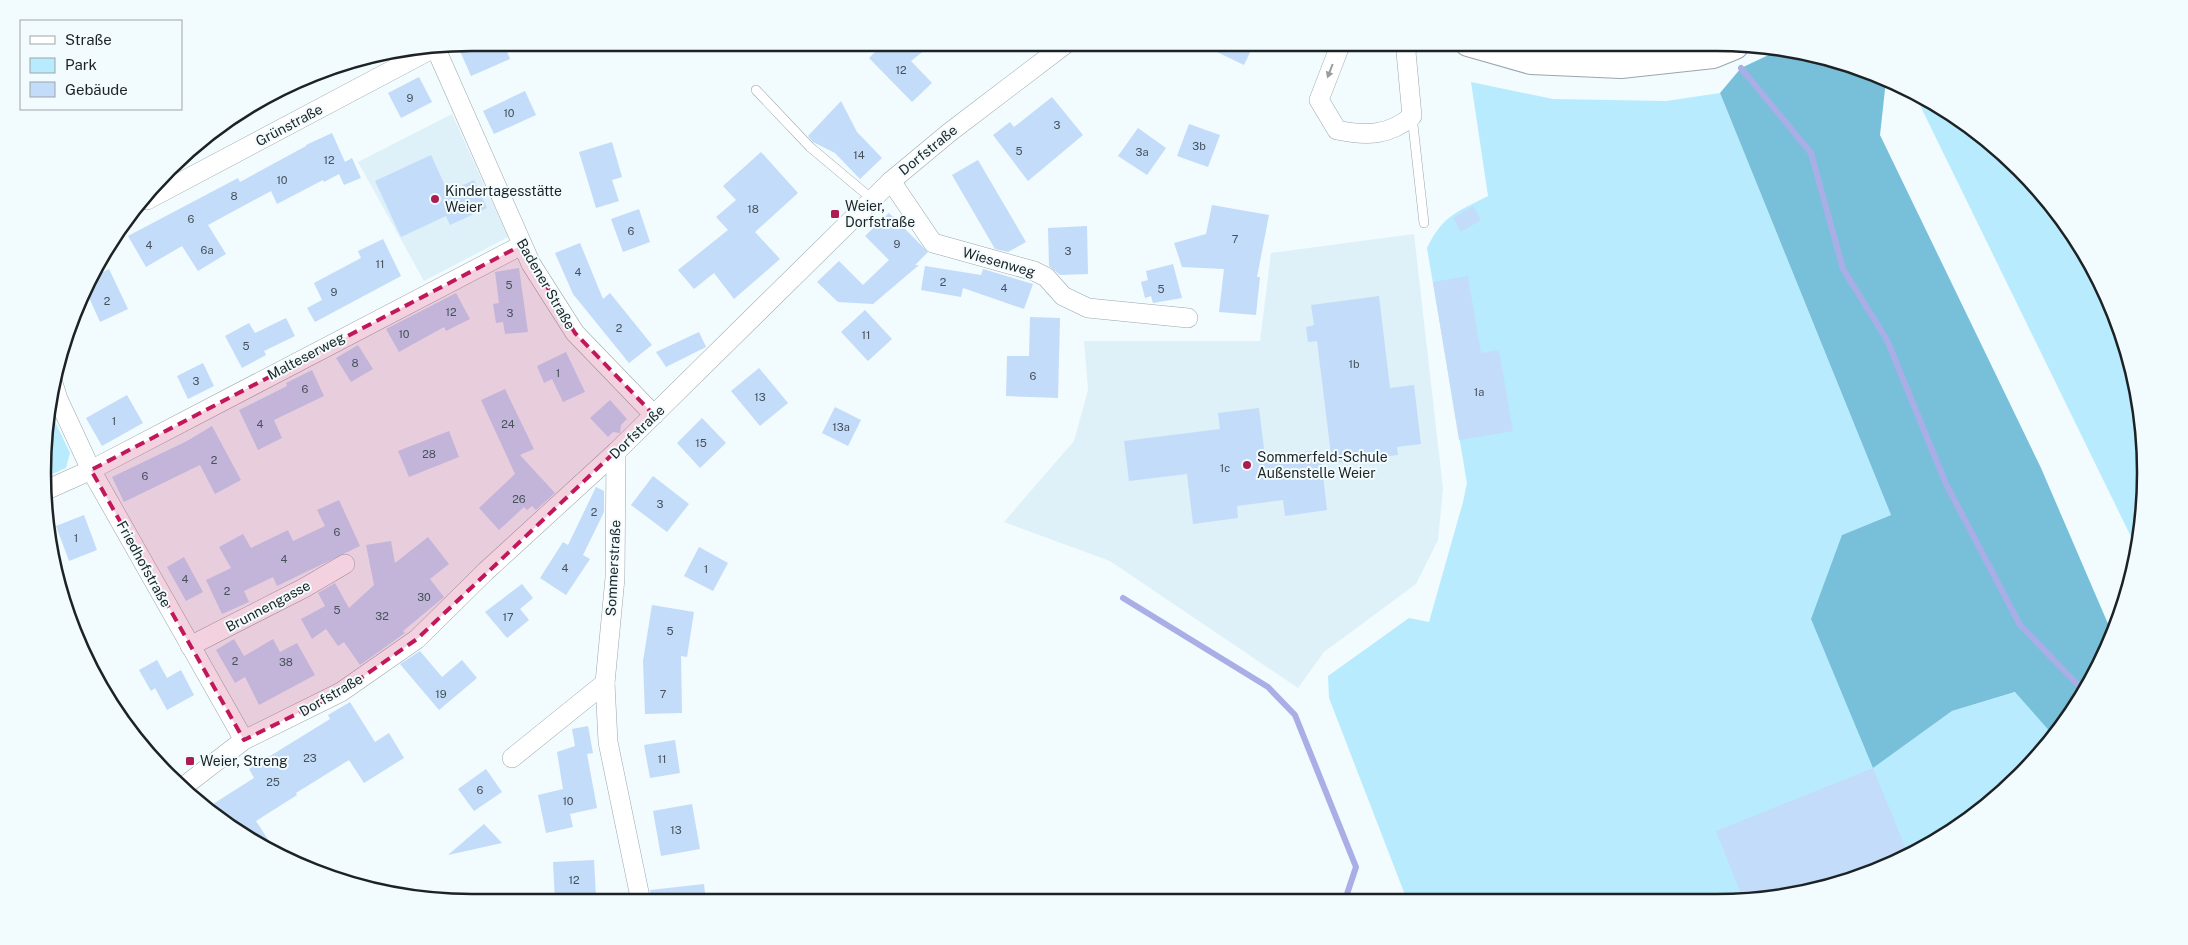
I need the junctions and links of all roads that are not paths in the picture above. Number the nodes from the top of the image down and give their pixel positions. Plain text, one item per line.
1 (1054, 51) edge
2 (1338, 51) edge
3 (1406, 51) edge
4 (1498, 51) edge
5 (1722, 51) edge
6 (438, 53) edge
7 (421, 55) edge
8 (756, 90) dead end
9 (1412, 116) junction
10 (890, 181) junction
11 (156, 195) edge
12 (872, 199) junction
13 (1424, 222) dead end
14 (522, 245) junction
15 (1188, 318) dead end
16 (58, 398) edge
17 (654, 415) junction
18 (616, 452) junction
19 (90, 470) junction
20 (52, 488) edge
21 (345, 564) dead end
22 (190, 646) junction
23 (605, 683) junction
24 (244, 740) junction
25 (512, 758) dead end
26 (188, 782) edge
27 (639, 894) edge

1 - 10 street, Dorfstraße
2 -> 9 street
3 - 9 street
4 - 5 street
6 - 14 street, Badener Straße
7 - 11 street, Grünstraße
8 - 12 lane
9 - 13 lane
10 - 12 street, Dorfstraße
10 - 15 street, Wiesenweg
12 - 17 street, Dorfstraße
14 - 17 street, Badener Straße
14 - 19 street, Malteserweg
16 - 19 street, Friedhofstraße
17 - 18 street, Dorfstraße
18 - 23 street, Sommerstraße
18 - 24 street, Dorfstraße
19 - 20 street, Malteserweg
19 - 22 street, Friedhofstraße
21 - 22 street, Brunnengasse
22 - 24 street, Friedhofstraße
23 - 25 street
23 - 27 street, Sommerstraße
24 - 26 street, Dorfstraße

